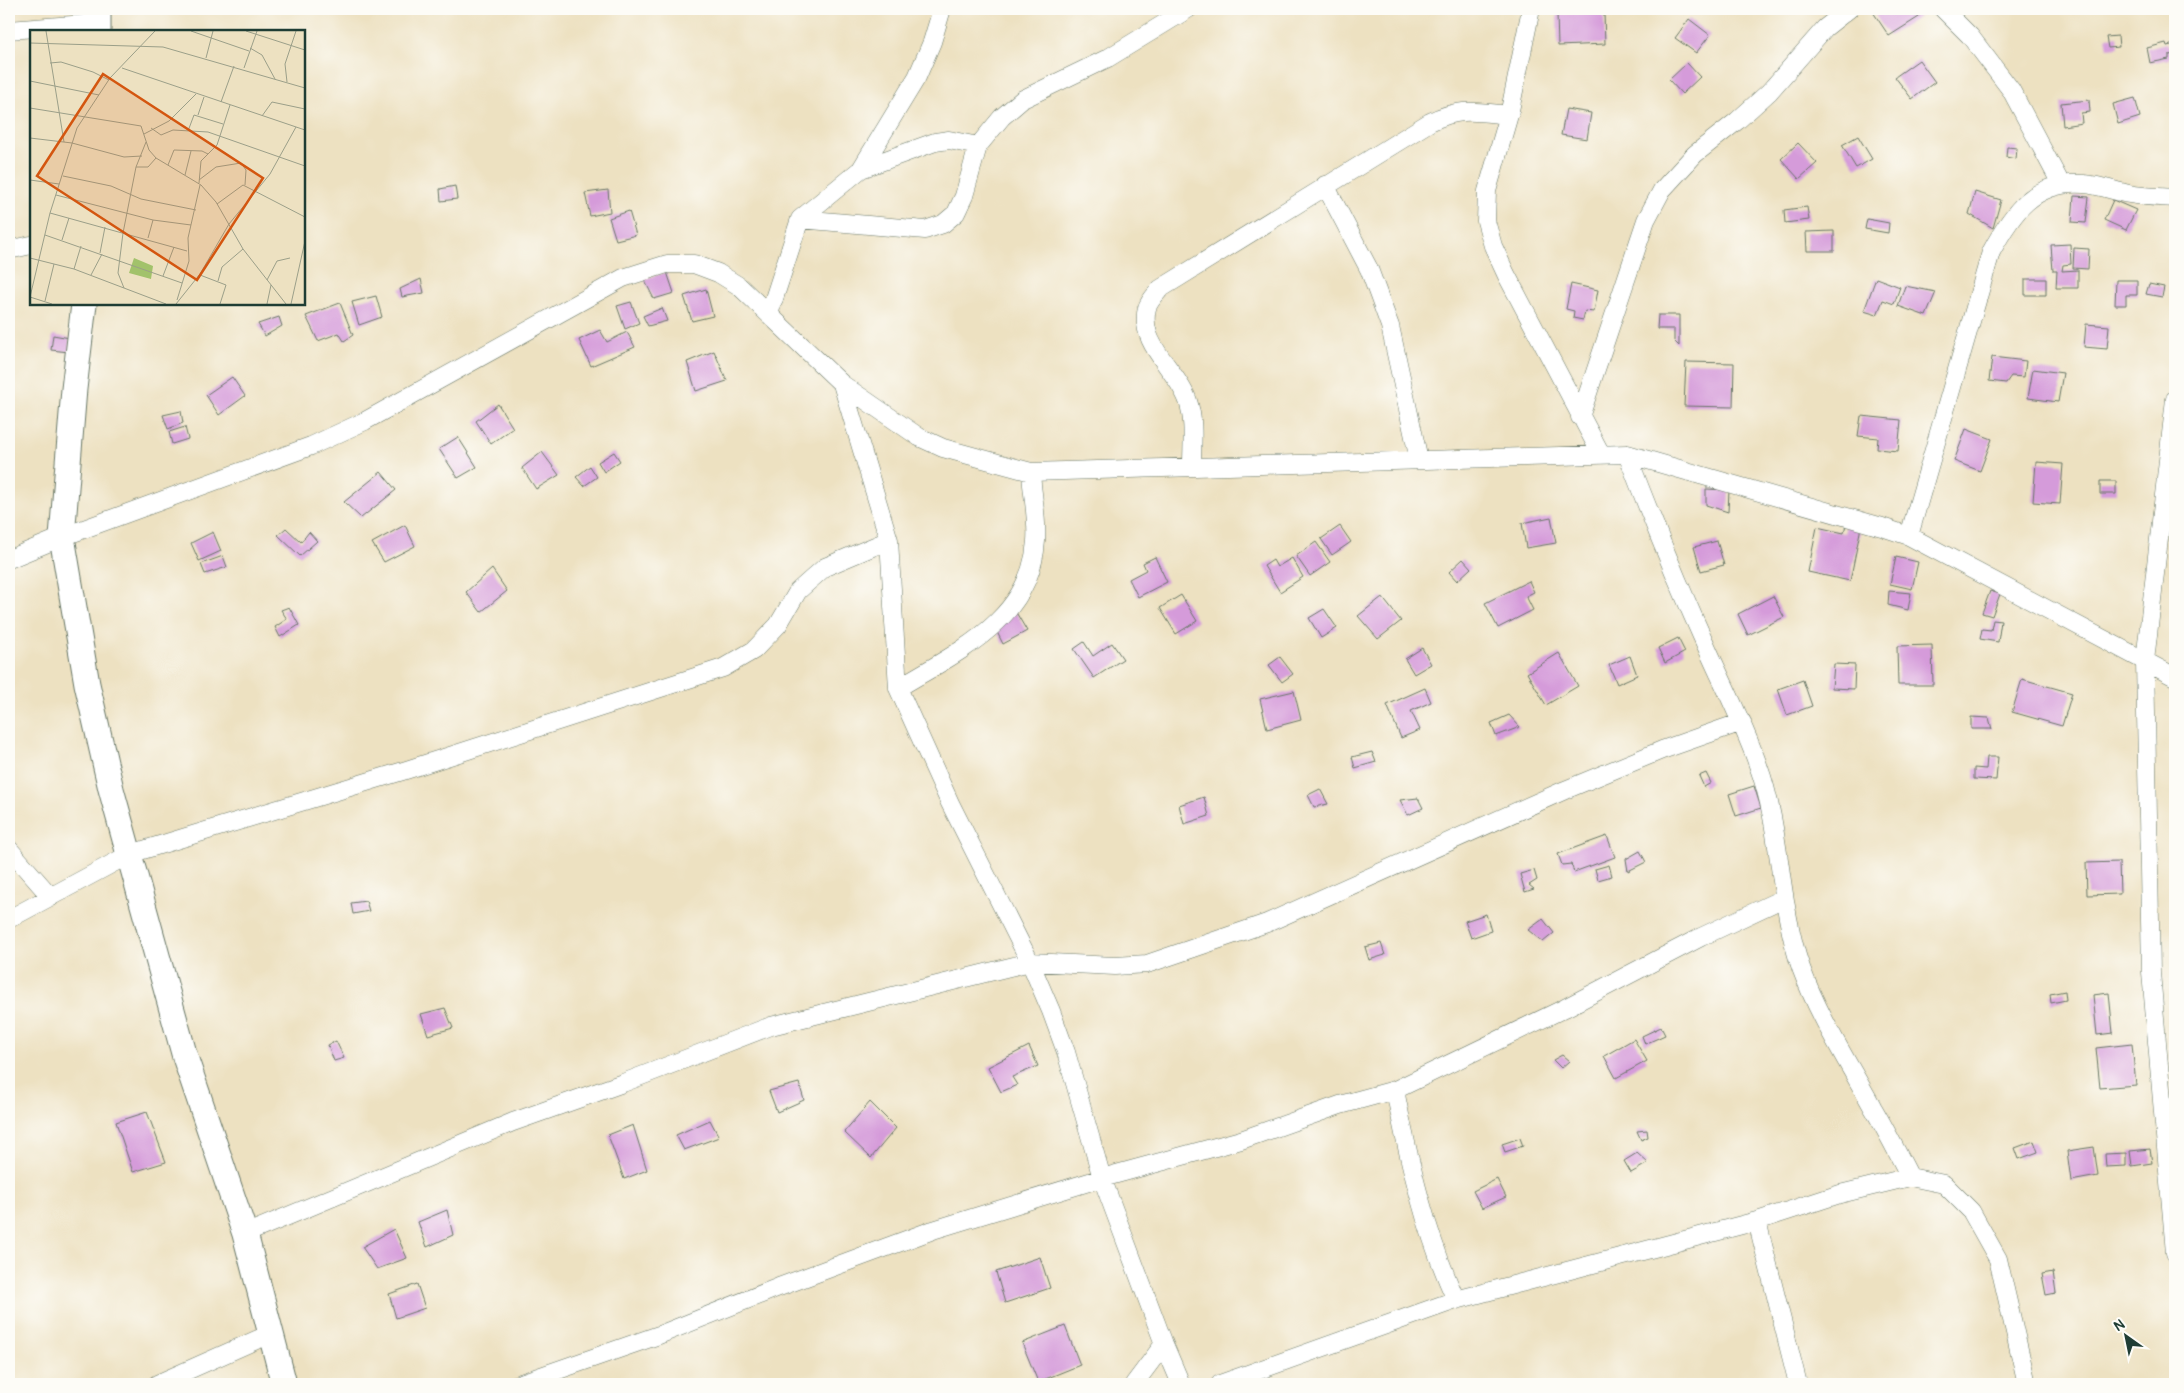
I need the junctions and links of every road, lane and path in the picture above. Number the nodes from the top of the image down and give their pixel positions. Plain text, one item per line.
1 (942, 9) edge
2 (1531, 9) edge
3 (1848, 9) edge
4 (1943, 9) edge
5 (1177, 12) edge
6 (98, 21) edge
7 (9, 30) edge
8 (1509, 115) junction
9 (978, 146) junction
10 (861, 169) junction
11 (2061, 184) junction
12 (1324, 185) junction
13 (2175, 198) edge
14 (800, 219) junction
15 (30, 245) edge
16 (9, 250) edge
17 (84, 305) edge
18 (769, 314) junction
19 (842, 384) junction
20 (2175, 399) edge
21 (1580, 418) junction
22 (1601, 454) junction
23 (1627, 454) junction
24 (1420, 460) junction
25 (1192, 466) junction
26 (1031, 472) junction
27 (1910, 536) junction
28 (62, 537) junction
29 (889, 540) junction
30 (9, 560) edge
31 (2145, 661) junction
32 (2175, 677) edge
33 (898, 688) junction
34 (1742, 722) junction
35 (9, 849) edge
36 (130, 854) junction
37 (51, 897) junction
38 (1784, 898) junction
39 (9, 919) edge
40 (1030, 962) junction
41 (1395, 1090) junction
42 (1910, 1177) junction
43 (1102, 1178) junction
44 (1756, 1221) junction
45 (246, 1234) junction
46 (2175, 1253) edge
47 (1456, 1300) junction
48 (272, 1333) junction
49 (1164, 1344) junction
50 (157, 1384) edge
51 (284, 1384) edge
52 (518, 1384) edge
53 (1134, 1384) edge
54 (1181, 1384) edge
55 (1220, 1384) edge
56 (1798, 1384) edge
57 (2027, 1384) edge

1 - 10 street
2 - 8 street
3 - 21 street
4 - 11 street
5 - 9 street
6 - 7 street
8 - 12 street
8 - 21 street
9 - 10 street
9 - 14 street
10 - 14 street
11 - 13 street
11 - 27 street
12 - 24 street
12 - 25 street
14 - 18 street
15 - 16 street
17 - 28 street
18 - 19 street
18 - 28 street
19 - 26 street
19 - 29 street
20 - 31 street
21 - 22 street
22 - 23 street
22 - 24 street
23 - 27 street
23 - 34 street
24 - 25 street
25 - 26 street
26 - 33 street
27 - 31 street
28 - 30 street
28 - 36 street
29 - 33 street
29 - 36 street
31 - 32 street
31 - 46 street
33 - 40 street
34 - 38 street
34 - 40 street
35 - 37 street
36 - 37 street
36 - 45 street
37 - 39 street
38 - 41 street
38 - 42 street
40 - 43 street
40 - 45 street
41 - 43 street
41 - 47 street
42 - 44 street
42 - 57 street
43 - 49 street
43 - 52 street
44 - 47 street
44 - 56 street
45 - 48 street
47 - 55 street
48 - 50 street
48 - 51 street
49 - 53 street
49 - 54 street

